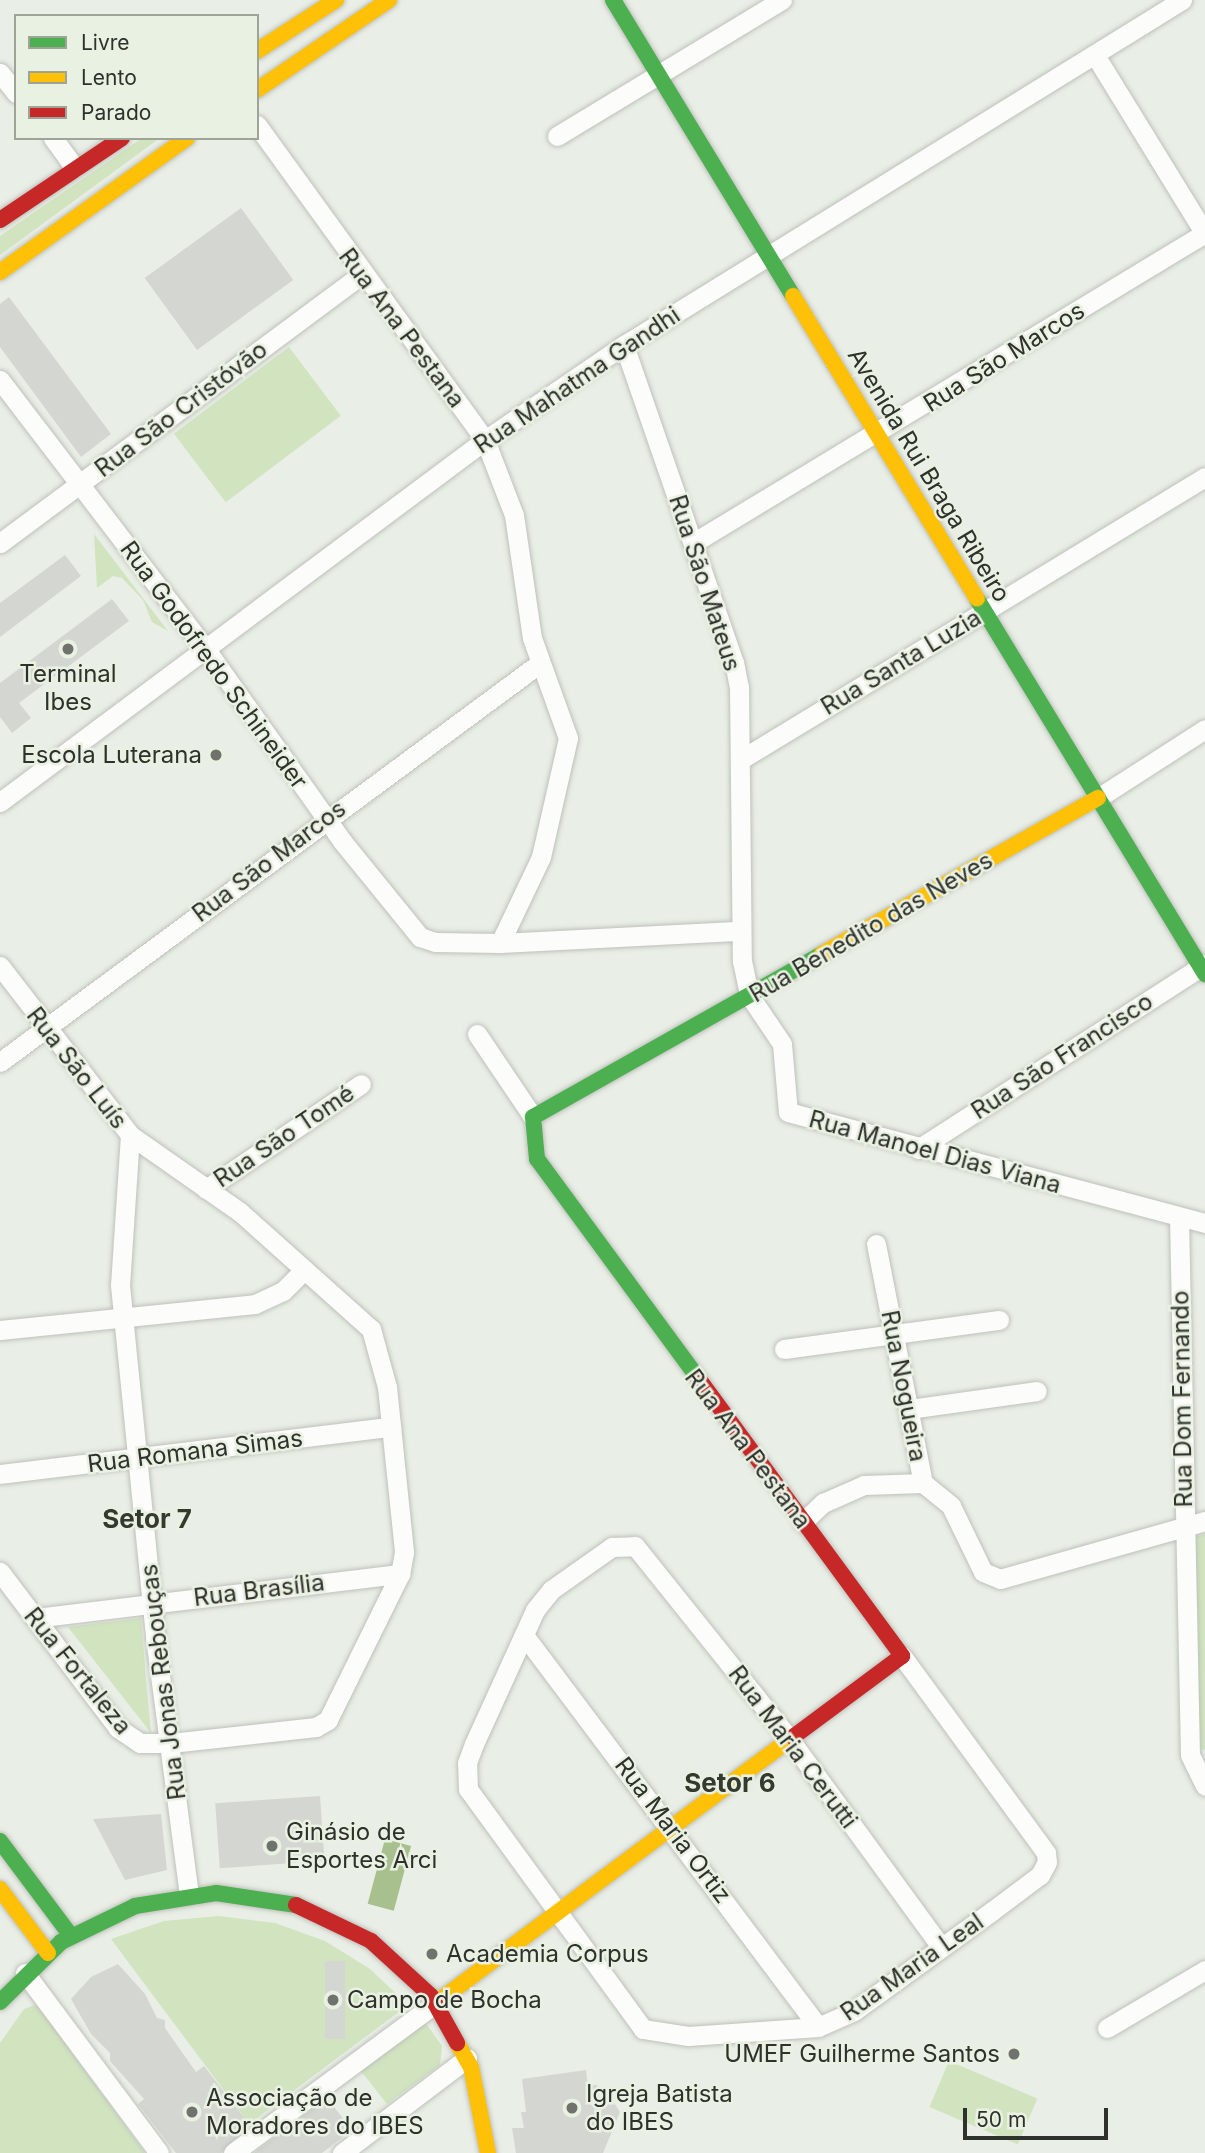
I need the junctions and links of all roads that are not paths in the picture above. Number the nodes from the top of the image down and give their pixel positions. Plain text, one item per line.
1 (336, 0) edge
2 (389, 0) edge
3 (613, 0) edge
4 (782, 0) edge
5 (1182, 0) edge
6 (259, 50) edge
7 (1095, 55) junction
8 (0, 73) edge
9 (659, 74) junction
10 (259, 89) edge
11 (14, 90) edge
12 (259, 128) edge
13 (557, 136) dead end
14 (54, 140) edge
15 (119, 140) edge
16 (184, 140) edge
17 (75, 169) junction
18 (0, 220) edge
19 (1205, 233) edge
20 (768, 255) junction
21 (0, 272) edge
22 (361, 275) junction
23 (624, 345) junction
24 (0, 380) edge
25 (878, 435) junction
26 (485, 440) junction
27 (1205, 477) edge
28 (81, 483) junction
29 (694, 542) junction
30 (0, 543) edge
31 (985, 611) junction
32 (205, 648) junction
33 (540, 663) junction
34 (1205, 729) edge
35 (740, 760) junction
36 (1098, 798) junction
37 (0, 802) edge
38 (326, 818) junction
39 (741, 931) junction
40 (500, 943) junction
41 (0, 966) edge
42 (1204, 968) edge
43 (750, 995) junction
44 (43, 1028) junction
45 (477, 1034) dead end
46 (0, 1062) edge
47 (361, 1084) dead end
48 (533, 1117) junction
49 (130, 1135) junction
50 (918, 1149) junction
51 (206, 1189) junction
52 (1179, 1217) junction
53 (1205, 1223) edge
54 (876, 1244) dead end
55 (304, 1270) junction
56 (122, 1315) junction
57 (999, 1320) dead end
58 (0, 1330) edge
59 (894, 1336) junction
60 (785, 1349) dead end
61 (1037, 1391) dead end
62 (909, 1409) junction
63 (391, 1427) junction
64 (139, 1458) junction
65 (0, 1474) edge
66 (923, 1483) junction
67 (1205, 1521) edge
68 (803, 1522) junction
69 (1185, 1527) junction
70 (641, 1550) joint
71 (0, 1572) edge
72 (400, 1574) junction
73 (152, 1602) junction
74 (35, 1618) junction
75 (524, 1636) junction
76 (902, 1656) junction
77 (788, 1737) junction
78 (171, 1743) junction
79 (1205, 1786) edge
80 (670, 1824) junction
81 (0, 1841) edge
82 (1046, 1853) joint
83 (0, 1889) edge
84 (189, 1895) junction
85 (559, 1911) junction
86 (71, 1936) junction
87 (941, 1947) junction
88 (48, 1953) junction
89 (1205, 1970) edge
90 (25, 1973) junction
91 (0, 2002) edge
92 (436, 2003) junction
93 (818, 2027) junction
94 (1107, 2028) dead end
95 (467, 2058) junction
96 (484, 2150) edge
97 (159, 2153) edge
98 (233, 2153) edge
99 (342, 2153) edge

1 - 6 street
2 - 10 street
3 - 9 street, Avenida Rui Braga Ribeiro
4 - 9 street
5 - 7 street, Rua Mahatma Gandhi
7 - 19 street
7 - 20 street, Rua Mahatma Gandhi
8 - 11 street
9 - 13 street
9 - 20 street, Avenida Rui Braga Ribeiro
12 - 22 street, Rua Ana Pestana
14 - 17 street
15 - 17 street
16 - 21 street
17 - 18 street
19 - 25 street, Rua São Marcos
20 - 23 street, Rua Mahatma Gandhi
20 - 25 street, Avenida Rui Braga Ribeiro
22 - 26 street, Rua Ana Pestana
22 - 28 street, Rua São Cristóvão
23 - 26 street, Rua Mahatma Gandhi
23 - 29 street, Rua São Mateus
24 - 28 street, Rua Godofredo Schineider
25 - 29 street, Rua São Marcos
25 - 31 street, Avenida Rui Braga Ribeiro
26 - 32 street, Rua Mahatma Gandhi
26 - 33 street, Rua Ana Pestana
27 - 31 street, Rua Santa Luzia
28 - 30 street, Rua São Cristóvão
28 - 32 street, Rua Godofredo Schineider
29 - 35 street, Rua São Mateus
31 - 35 street, Rua Santa Luzia
31 - 36 street, Avenida Rui Braga Ribeiro
32 - 37 street, Rua Mahatma Gandhi
32 - 38 street, Rua Godofredo Schineider
33 - 38 street, Rua São Marcos
33 - 40 street, Rua Ana Pestana
34 - 36 street, Rua Benedito das Neves
35 - 39 street, Rua São Mateus
36 - 42 street, Avenida Rui Braga Ribeiro
36 - 43 street, Rua Benedito das Neves
38 - 40 street, Rua Godofredo Schineider
38 - 44 street, Rua São Marcos
39 - 40 street
39 - 43 street, Rua São Mateus
41 - 44 street, Rua São Luís
42 - 50 street, Rua São Francisco
43 - 48 street, Rua Benedito das Neves
43 - 50 street, Rua Manoel Dias Viana
44 - 46 street, Rua São Marcos
44 - 49 street, Rua São Luís
45 - 48 street, Rua Ana Pestana
47 - 51 street, Rua São Tomé
48 - 68 street, Rua Ana Pestana
49 - 51 street, Rua São Luís
49 - 56 street, Rua Jonas Rebouças
50 - 52 street, Rua Manoel Dias Viana
51 - 55 street, Rua São Luís
52 - 53 street, Rua Manoel Dias Viana
52 - 69 street, Rua Dom Fernando
54 - 59 street, Rua Nogueira
55 - 56 street
55 - 63 street, Rua São Luís
56 - 58 street
56 - 64 street, Rua Jonas Rebouças
57 - 59 street
59 - 60 street
59 - 62 street, Rua Nogueira
61 - 62 street
62 - 66 street, Rua Nogueira
63 - 64 street, Rua Romana Simas
63 - 72 street, Rua São Luís
64 - 65 street, Rua Romana Simas
64 - 73 street, Rua Jonas Rebouças
66 - 68 street
66 - 69 street, Rua Nogueira
67 - 69 street
68 - 76 street, Rua Ana Pestana
69 - 79 street, Rua Dom Fernando
70 - 75 street, Rua Maria Leal
70 - 77 street, Rua Maria Cerutti
71 - 74 street, Rua Fortaleza
72 - 73 street, Rua Brasília
72 - 78 street, Rua Fortaleza
73 - 74 street, Rua Brasília
73 - 78 street, Rua Jonas Rebouças
74 - 78 street, Rua Fortaleza
75 - 80 street, Rua Maria Ortiz
75 - 85 street, Rua Maria Leal
76 - 77 street
76 - 82 street, Rua Ana Pestana
77 - 80 street
77 - 87 street, Rua Maria Cerutti
78 - 84 street, Rua Jonas Rebouças
80 - 85 street
80 - 93 street, Rua Maria Ortiz
81 - 86 street
82 - 87 street, Rua Maria Leal
83 - 88 street
84 - 86 street
84 - 92 street
85 - 92 street
85 - 93 street, Rua Maria Leal
86 - 88 street
87 - 93 street, Rua Maria Leal
88 - 90 street
89 - 94 street
90 - 91 street
90 - 97 street
92 - 95 street
92 - 98 street
95 - 96 street
95 - 99 street

